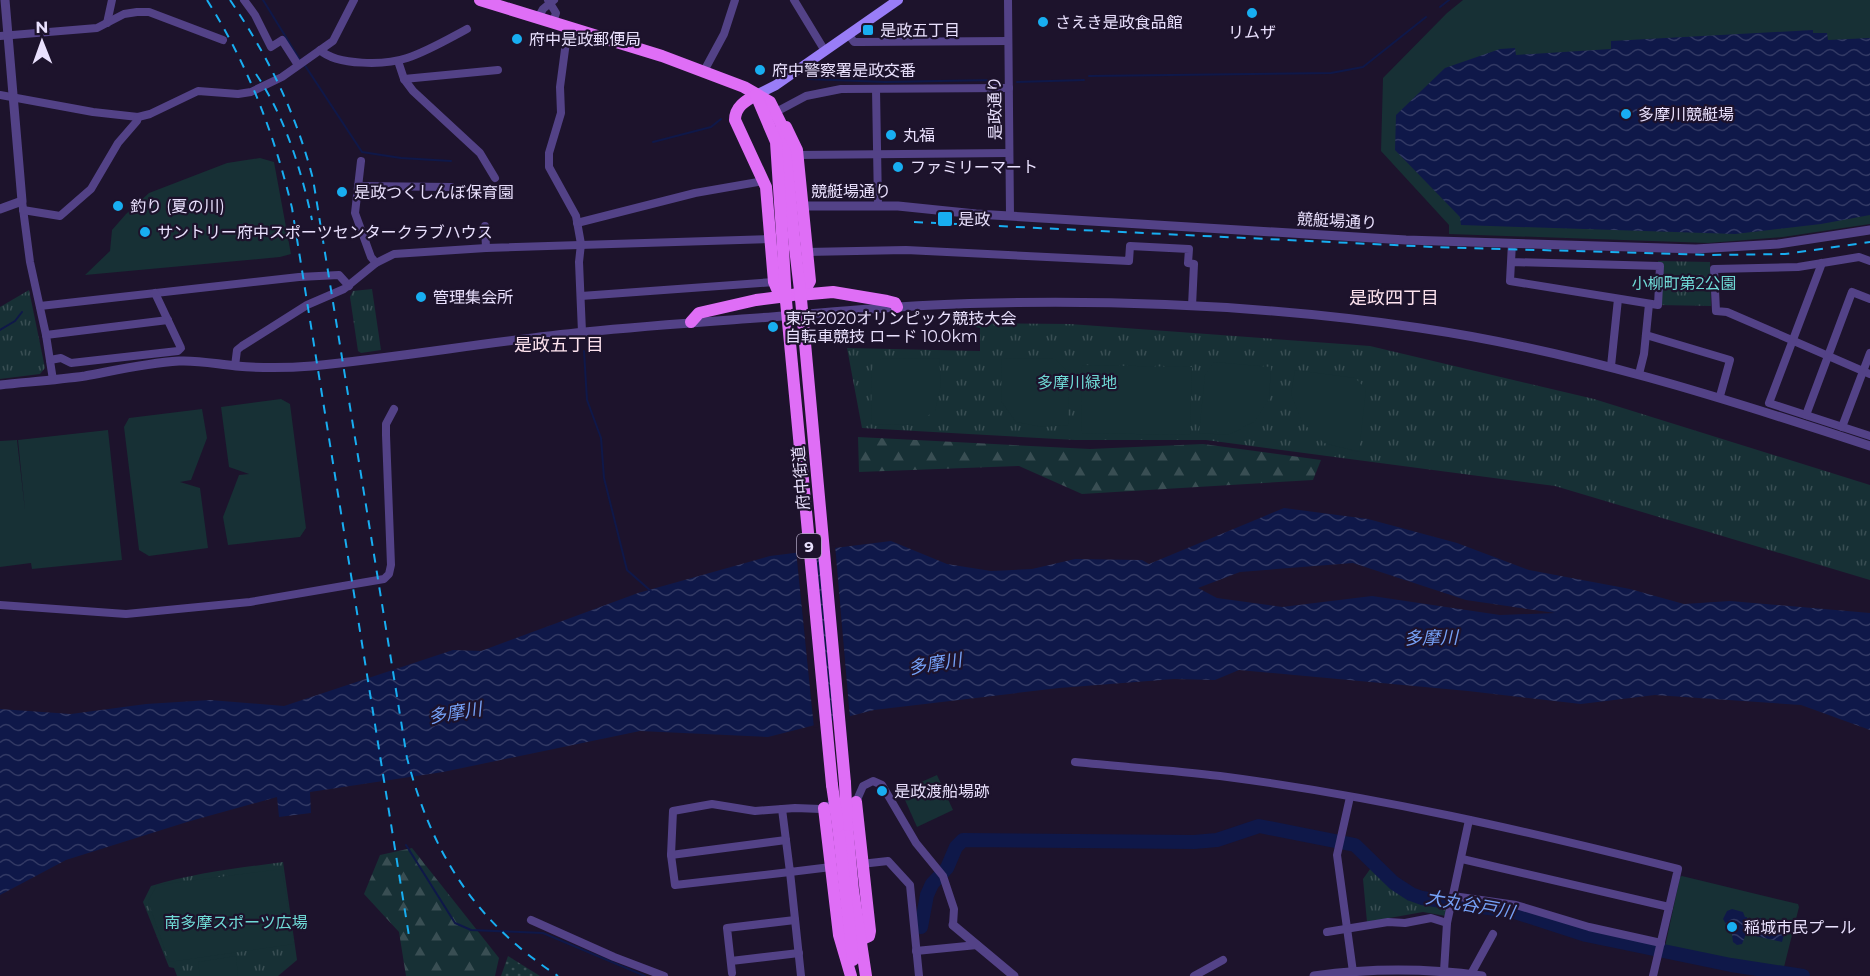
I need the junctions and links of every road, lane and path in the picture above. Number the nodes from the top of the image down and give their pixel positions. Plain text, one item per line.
1 (5, 0) edge
2 (112, 0) edge
3 (244, 0) edge
4 (354, 0) edge
5 (480, 0) edge
6 (735, 0) edge
7 (794, 0) edge
8 (898, 0) edge
9 (1008, 0) edge
10 (550, 1) edge
11 (538, 18) junction
12 (553, 22) junction
13 (107, 23) junction
14 (568, 27) junction
15 (467, 29) dead end
16 (849, 35) junction
17 (4, 36) edge
18 (223, 40) dead end
19 (1008, 41) junction
20 (320, 50) junction
21 (825, 51) junction
22 (398, 61) junction
23 (301, 64) junction
24 (498, 70) dead end
25 (704, 71) junction
26 (404, 79) junction
27 (1009, 88) junction
28 (876, 89) junction
29 (0, 95) edge
30 (756, 95) junction
31 (13, 98) junction
32 (777, 114) junction
33 (138, 117) junction
34 (1009, 153) junction
35 (877, 154) junction
36 (797, 155) junction
37 (361, 161) dead end
38 (495, 178) dead end
39 (764, 181) junction
40 (358, 186) junction
41 (451, 187) dead end
42 (22, 206) junction
43 (802, 206) junction
44 (878, 206) junction
45 (0, 209) edge
46 (1010, 215) junction
47 (577, 223) junction
48 (486, 226) dead end
49 (1870, 230) edge
50 (772, 239) junction
51 (1512, 243) junction
52 (581, 244) junction
53 (486, 248) junction
54 (795, 249) junction
55 (1870, 261) edge
56 (1511, 262) junction
57 (376, 263) junction
58 (1821, 263) junction
59 (810, 281) junction
60 (349, 286) junction
61 (155, 293) junction
62 (821, 293) junction
63 (787, 294) junction
64 (581, 296) junction
65 (1618, 299) junction
66 (1870, 299) edge
67 (1649, 304) junction
68 (40, 306) junction
69 (1192, 306) junction
70 (897, 307) junction
71 (168, 320) junction
72 (803, 320) junction
73 (788, 321) junction
74 (691, 322) junction
75 (582, 332) junction
76 (46, 335) junction
77 (1646, 335) junction
78 (1793, 341) junction
79 (1870, 353) edge
80 (1828, 356) junction
81 (50, 360) junction
82 (235, 366) junction
83 (1611, 366) junction
84 (1867, 372) edge
85 (1639, 374) junction
86 (52, 380) junction
87 (0, 385) edge
88 (1720, 396) junction
89 (394, 409) dead end
90 (1806, 415) junction
91 (1842, 427) junction
92 (1870, 436) edge
93 (1870, 446) edge
94 (0, 606) edge
95 (1075, 762) dead end
96 (1350, 797) junction
97 (856, 802) junction
98 (824, 808) junction
99 (782, 809) junction
100 (1469, 820) junction
101 (842, 826) junction
102 (786, 840) junction
103 (671, 855) junction
104 (1462, 859) junction
105 (861, 864) junction
106 (831, 867) junction
107 (790, 872) junction
108 (1453, 899) junction
109 (1669, 907) junction
110 (531, 920) dead end
111 (795, 920) junction
112 (1448, 923) junction
113 (953, 925) joint
114 (1347, 929) junction
115 (1328, 932) dead end
116 (1493, 934) dead end
117 (860, 940) junction
118 (1661, 944) junction
119 (977, 945) junction
120 (916, 951) junction
121 (799, 953) junction
122 (1223, 960) dead end
123 (731, 961) junction
124 (1444, 971) junction
125 (1353, 972) junction
126 (732, 973) dead end
127 (1471, 974) junction
128 (664, 976) edge
129 (801, 976) edge
130 (853, 976) edge
131 (866, 976) edge
132 (919, 976) edge
133 (1014, 976) edge
134 (1194, 976) edge
135 (1314, 976) edge
136 (1482, 976) edge
137 (1653, 976) edge

1 - 17 street
2 - 13 street
3 - 23 street
4 - 20 street
5 - 11 main road
6 - 25 street
7 - 21 street
8 - 16 main road
9 - 19 street, 是政通り
10 - 11 street
10 - 12 street
11 - 12 main road
12 - 14 main road
13 - 17 street
13 - 18 street
14 - 25 main road
14 - 47 street
15 - 22 street
16 - 19 street
16 - 21 main road
17 - 31 street
19 - 27 street, 是政通り
20 - 22 street
20 - 23 street
21 - 30 main road
22 - 26 street
23 - 33 street
24 - 26 street
25 - 30 main road
26 - 38 street
27 - 28 street
27 - 34 street, 是政通り
28 - 32 street
28 - 35 street
29 - 31 street
30 - 32 main road
30 - 39 main road
30 - 54 main road, 府中街道 / 9
31 - 33 street
31 - 42 street
32 - 36 main road
32 - 54 main road, 府中街道 / 9
33 - 42 street
34 - 35 street
34 - 46 street, 是政通り
35 - 36 street
35 - 44 street
36 - 43 main road
37 - 40 street
39 - 47 street
39 - 50 main road
40 - 41 street
40 - 57 street
42 - 45 street
42 - 68 street
43 - 44 street, 競艇場通り
43 - 54 main road
44 - 46 street, 競艇場通り
46 - 51 street, 競艇場通り
47 - 52 street
48 - 53 street
49 - 51 street, 競艇場通り
50 - 52 street
50 - 63 main road
51 - 56 street
52 - 53 street
52 - 64 street
53 - 57 street
54 - 59 main road
54 - 63 main road, 府中街道 / 9, bridge
54 - 69 street
55 - 58 street
56 - 65 street
56 - 67 street
57 - 60 street
58 - 78 street
58 - 78 street
59 - 62 main road
59 - 63 main road
60 - 61 street
60 - 82 street
61 - 68 street
61 - 71 street
62 - 63 main road
62 - 70 main road
63 - 64 street
63 - 72 main road, 府中街道 / 9
63 - 73 main road, 府中街道 / 9
63 - 74 main road
64 - 75 street
65 - 67 street
65 - 83 street
66 - 80 street
67 - 77 street
68 - 76 street
69 - 70 street
69 - 83 street
70 - 72 street
71 - 76 street
71 - 81 street
72 - 73 street
72 - 101 main road, 府中街道 / 9, bridge
73 - 74 street
73 - 101 main road, 府中街道 / 9, bridge
74 - 75 street
75 - 82 street
76 - 81 street
77 - 85 street
77 - 88 street
78 - 80 street
78 - 90 street
79 - 84 street
80 - 84 street
80 - 90 street
81 - 86 street
82 - 86 street
83 - 85 street
84 - 91 street
85 - 88 street
86 - 87 street
88 - 93 street
89 - 94 street
90 - 91 street
91 - 92 street
95 - 96 street
96 - 100 street
96 - 114 street
97 - 98 street
97 - 105 main road
97 - 113 street
98 - 99 street
98 - 106 main road
99 - 102 street
99 - 103 street
100 - 104 street
100 - 109 street
101 - 117 main road, 府中街道 / 9
101 - 130 main road, 府中街道 / 9
102 - 103 street
102 - 107 street
103 - 107 street
104 - 108 street
104 - 109 street
105 - 117 main road
105 - 120 street
106 - 107 street
106 - 130 main road
107 - 111 street
108 - 112 street
108 - 118 street
109 - 118 street
110 - 128 street
111 - 121 street
111 - 123 street
112 - 114 street
112 - 124 street
113 - 119 street
114 - 115 street
114 - 125 street
116 - 127 street
117 - 131 main road, 府中街道 / 9
118 - 137 street
119 - 120 street
119 - 133 street
120 - 132 street
121 - 123 street
121 - 129 street
122 - 134 street
123 - 126 street
124 - 125 street
124 - 127 street
125 - 135 street
127 - 136 street

